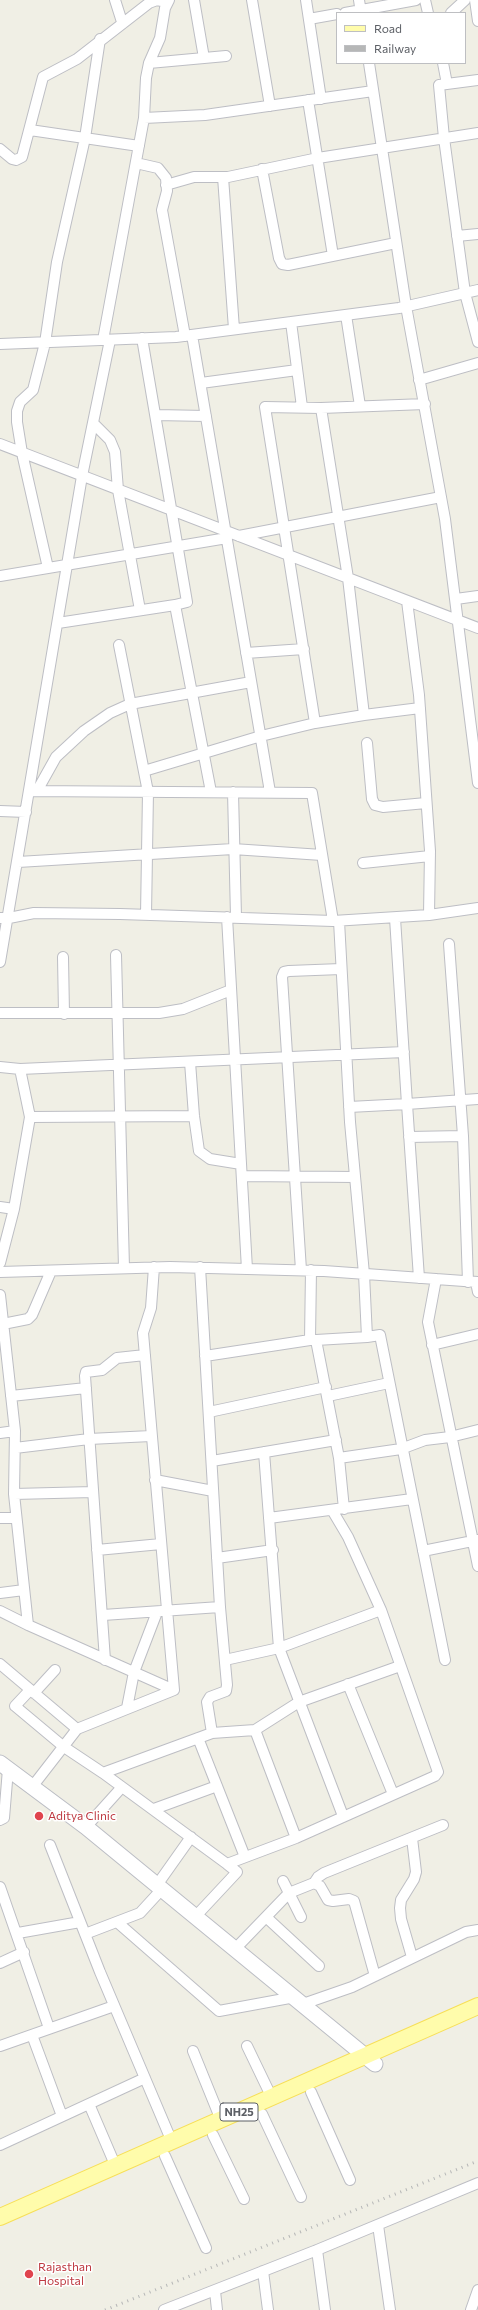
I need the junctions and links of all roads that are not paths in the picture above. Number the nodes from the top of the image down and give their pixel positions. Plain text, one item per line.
1 (114, 0) edge
2 (194, 0) edge
3 (252, 0) edge
4 (306, 0) edge
5 (359, 0) edge
6 (416, 0) edge
7 (425, 0) edge
8 (465, 0) edge
9 (475, 0) edge
10 (168, 1) edge
11 (361, 12) edge
12 (428, 12) edge
13 (452, 12) edge
14 (336, 14) edge
15 (309, 19) junction
16 (122, 22) junction
17 (478, 22) edge
18 (100, 39) junction
19 (226, 56) dead end
20 (204, 58) junction
21 (149, 63) junction
22 (369, 64) edge
23 (443, 64) edge
24 (478, 80) edge
25 (447, 84) junction
26 (373, 91) junction
27 (321, 99) junction
28 (308, 100) junction
29 (270, 106) junction
30 (144, 118) junction
31 (30, 130) junction
32 (478, 133) edge
33 (85, 138) junction
34 (444, 138) junction
35 (139, 146) junction
36 (381, 148) junction
37 (0, 149) edge
38 (318, 158) junction
39 (136, 163) junction
40 (262, 169) junction
41 (223, 177) junction
42 (166, 185) junction
43 (478, 234) edge
44 (457, 236) junction
45 (396, 243) junction
46 (333, 256) junction
47 (478, 290) edge
48 (465, 293) junction
49 (406, 306) junction
50 (346, 315) junction
51 (291, 322) junction
52 (234, 329) junction
53 (189, 335) junction
54 (142, 338) junction
55 (107, 340) junction
56 (478, 342) edge
57 (45, 343) junction
58 (0, 344) edge
59 (478, 363) edge
60 (297, 370) junction
61 (419, 380) junction
62 (201, 383) junction
63 (425, 404) junction
64 (360, 406) junction
65 (302, 407) junction
66 (321, 408) junction
67 (156, 416) junction
68 (206, 416) junction
69 (93, 423) junction
70 (0, 444) edge
71 (22, 453) junction
72 (82, 476) junction
73 (118, 490) junction
74 (440, 497) junction
75 (172, 511) junction
76 (338, 517) junction
77 (284, 527) junction
78 (226, 534) junction
79 (238, 536) junction
80 (178, 546) junction
81 (130, 554) junction
82 (289, 555) junction
83 (68, 565) junction
84 (48, 568) junction
85 (0, 576) edge
86 (348, 578) junction
87 (478, 596) edge
88 (456, 599) junction
89 (407, 601) junction
90 (175, 605) junction
91 (140, 610) junction
92 (458, 620) junction
93 (58, 623) junction
94 (478, 628) edge
95 (119, 645) dead end
96 (304, 649) junction
97 (246, 653) junction
98 (251, 682) junction
99 (192, 693) junction
100 (130, 704) junction
101 (420, 708) junction
102 (364, 715) junction
103 (315, 723) junction
104 (474, 727) edge
105 (261, 736) junction
106 (367, 744) dead end
107 (204, 754) junction
108 (144, 771) junction
109 (478, 783) edge
110 (33, 791) junction
111 (148, 792) junction
112 (211, 792) junction
113 (233, 792) junction
114 (270, 792) junction
115 (426, 803) junction
116 (0, 812) edge
117 (26, 812) junction
118 (233, 849) junction
119 (322, 854) junction
120 (147, 855) junction
121 (430, 856) junction
122 (18, 862) junction
123 (363, 863) dead end
124 (478, 908) edge
125 (146, 915) junction
126 (429, 915) junction
127 (231, 917) junction
128 (4, 918) edge
129 (395, 918) junction
130 (336, 921) junction
131 (449, 944) dead end
132 (116, 955) dead end
133 (63, 957) dead end
134 (0, 962) edge
135 (341, 969) junction
136 (231, 990) junction
137 (0, 1013) edge
138 (64, 1014) junction
139 (118, 1014) junction
140 (404, 1052) junction
141 (346, 1055) junction
142 (286, 1058) junction
143 (234, 1060) junction
144 (190, 1062) junction
145 (119, 1065) junction
146 (0, 1068) edge
147 (20, 1069) junction
148 (478, 1099) edge
149 (461, 1101) junction
150 (407, 1104) junction
151 (349, 1107) junction
152 (120, 1116) junction
153 (194, 1116) junction
154 (30, 1117) junction
155 (463, 1136) junction
156 (409, 1137) junction
157 (241, 1164) junction
158 (242, 1176) junction
159 (355, 1177) junction
160 (295, 1178) junction
161 (0, 1207) edge
162 (14, 1209) junction
163 (0, 1263) edge
164 (154, 1267) junction
165 (124, 1268) junction
166 (200, 1268) junction
167 (248, 1269) junction
168 (301, 1270) junction
169 (311, 1270) junction
170 (51, 1271) junction
171 (0, 1272) edge
172 (364, 1274) junction
173 (419, 1278) junction
174 (436, 1279) junction
175 (475, 1285) edge
176 (0, 1295) edge
177 (3, 1324) junction
178 (478, 1334) edge
179 (367, 1337) junction
180 (313, 1340) junction
181 (432, 1345) junction
182 (145, 1355) junction
183 (205, 1356) junction
184 (389, 1383) junction
185 (86, 1388) junction
186 (327, 1392) junction
187 (11, 1396) junction
188 (209, 1412) junction
189 (478, 1430) edge
190 (15, 1431) junction
191 (0, 1432) edge
192 (152, 1436) junction
193 (450, 1437) junction
194 (89, 1439) junction
195 (336, 1440) junction
196 (15, 1448) junction
197 (402, 1449) junction
198 (264, 1452) junction
199 (339, 1458) junction
200 (212, 1461) junction
201 (155, 1480) junction
202 (213, 1491) junction
203 (93, 1492) junction
204 (14, 1494) junction
205 (412, 1499) junction
206 (344, 1509) junction
207 (332, 1510) junction
208 (0, 1518) edge
209 (16, 1518) junction
210 (270, 1518) junction
211 (475, 1540) edge
212 (161, 1544) junction
213 (97, 1550) junction
214 (273, 1550) junction
215 (423, 1551) junction
216 (217, 1558) junction
217 (478, 1566) edge
218 (24, 1590) junction
219 (0, 1593) edge
220 (220, 1607) junction
221 (381, 1610) junction
222 (0, 1611) edge
223 (162, 1611) junction
224 (103, 1615) junction
225 (28, 1625) junction
226 (279, 1648) junction
227 (105, 1660) junction
228 (225, 1660) junction
229 (445, 1660) dead end
230 (0, 1664) edge
231 (400, 1666) junction
232 (55, 1670) dead end
233 (134, 1672) junction
234 (348, 1684) junction
235 (174, 1690) junction
236 (32, 1692) junction
237 (299, 1702) junction
238 (127, 1708) junction
239 (77, 1729) junction
240 (255, 1730) junction
241 (212, 1733) junction
242 (198, 1738) junction
243 (64, 1747) junction
244 (4, 1766) edge
245 (103, 1773) junction
246 (217, 1786) junction
247 (32, 1787) junction
248 (122, 1787) junction
249 (394, 1794) junction
250 (154, 1809) junction
251 (342, 1816) junction
252 (0, 1820) edge
253 (444, 1825) dead end
254 (86, 1827) junction
255 (191, 1837) junction
256 (296, 1838) junction
257 (412, 1838) junction
258 (50, 1845) dead end
259 (245, 1857) junction
260 (227, 1864) junction
261 (283, 1881) dead end
262 (314, 1883) junction
263 (0, 1887) edge
264 (159, 1887) junction
265 (289, 1893) junction
266 (196, 1917) junction
267 (266, 1917) junction
268 (301, 1917) dead end
269 (80, 1922) junction
270 (117, 1922) junction
271 (478, 1930) edge
272 (18, 1933) junction
273 (85, 1934) junction
274 (235, 1949) junction
275 (24, 1952) junction
276 (412, 1958) junction
277 (0, 1963) edge
278 (319, 1966) dead end
279 (375, 1976) junction
280 (299, 2001) junction
281 (114, 2006) junction
282 (478, 2006) edge
283 (478, 2017) edge
284 (49, 2028) junction
285 (32, 2035) junction
286 (0, 2046) edge
287 (247, 2046) dead end
288 (192, 2051) dead end
289 (371, 2060) junction
290 (145, 2078) junction
291 (311, 2092) junction
292 (272, 2098) junction
293 (89, 2104) junction
294 (262, 2114) junction
295 (62, 2116) junction
296 (222, 2120) junction
297 (213, 2135) junction
298 (0, 2145) edge
299 (168, 2149) junction
300 (116, 2167) junction
301 (350, 2180) dead end
302 (478, 2183) edge
303 (301, 2197) dead end
304 (244, 2199) dead end
305 (0, 2217) edge
306 (378, 2225) junction
307 (0, 2229) edge
308 (206, 2248) dead end
309 (317, 2250) junction
310 (263, 2272) junction
311 (478, 2290) edge
312 (215, 2291) junction
313 (166, 2310) edge
314 (217, 2310) edge
315 (268, 2310) edge
316 (325, 2310) edge
317 (390, 2310) edge
318 (471, 2310) edge

1 - 16 street
2 - 20 street
3 - 29 street
4 - 15 street
5 - 11 street
6 - 11 street
7 - 12 street
8 - 13 street
9 - 17 street
10 - 16 street
10 - 21 street
14 - 15 street
15 - 27 street
16 - 18 street
18 - 31 street
18 - 33 street
19 - 20 street
20 - 21 street
21 - 30 street
22 - 26 street
23 - 25 street
24 - 25 street
25 - 34 street
26 - 27 street
26 - 36 street
27 - 28 street
28 - 29 street
28 - 38 street
29 - 30 street
30 - 35 street
31 - 33 street
31 - 37 street
32 - 34 street
33 - 35 street
33 - 57 street
34 - 36 street
34 - 44 street
35 - 39 street
36 - 38 street
36 - 45 street
38 - 40 street
38 - 46 street
39 - 42 street
39 - 55 street
40 - 41 street
40 - 46 street
41 - 42 street
41 - 52 street
42 - 53 street
43 - 44 street
44 - 48 street
45 - 46 street
45 - 49 street
47 - 48 street
48 - 49 street
48 - 56 street
49 - 50 street
49 - 61 street
50 - 51 street
50 - 64 street
51 - 52 street
51 - 60 street
52 - 53 street
53 - 54 street
53 - 62 street
54 - 55 street
54 - 67 street
55 - 57 street
55 - 69 street
57 - 58 street
57 - 71 street
59 - 61 street
60 - 62 street
60 - 65 street
61 - 63 street
62 - 68 street
63 - 64 street
63 - 74 street
64 - 66 street
65 - 66 street
65 - 77 street
66 - 76 street
67 - 68 street
67 - 75 street
68 - 78 street
69 - 72 street
69 - 73 street
70 - 71 street
71 - 72 street
71 - 84 street
72 - 73 street
72 - 83 street
73 - 75 street
73 - 81 street
74 - 76 street
74 - 88 street
75 - 78 street
75 - 80 street
76 - 77 street
76 - 86 street
77 - 79 street
77 - 82 street
78 - 79 street
78 - 80 street
78 - 97 street
79 - 82 street
80 - 81 street
80 - 90 street
81 - 83 street
81 - 91 street
82 - 86 street
82 - 96 street
83 - 84 street
83 - 93 street
84 - 85 street
86 - 89 street
86 - 102 street
87 - 88 street
88 - 92 street
89 - 92 street
89 - 101 street
90 - 91 street
90 - 99 street
91 - 93 street
92 - 94 street
92 - 104 street
93 - 110 street
95 - 100 street
96 - 97 street
96 - 103 street
97 - 98 street
98 - 99 street
98 - 105 street
99 - 100 street
99 - 107 street
100 - 108 street
100 - 110 street
101 - 102 street
101 - 115 street
102 - 103 street
103 - 105 street
104 - 109 street
105 - 107 street
105 - 114 street
106 - 115 street
107 - 108 street
107 - 112 street
108 - 111 street
110 - 111 street
110 - 117 street
111 - 112 street
111 - 120 street
112 - 113 street
113 - 114 street
113 - 118 street
114 - 119 street
115 - 121 street
116 - 117 street
117 - 122 street
118 - 119 street
118 - 120 street
118 - 127 street
119 - 130 street
120 - 122 street
120 - 125 street
121 - 123 street
121 - 126 street
122 - 128 street
124 - 126 street
125 - 127 street
125 - 128 street
126 - 129 street
127 - 130 street
127 - 136 street
128 - 134 street
129 - 130 street
129 - 140 street
130 - 135 street
131 - 149 street
132 - 139 street
133 - 138 street
135 - 141 street
135 - 142 street
136 - 139 street
136 - 143 street
137 - 138 street
138 - 139 street
139 - 145 street
140 - 141 street
140 - 150 street
141 - 142 street
141 - 151 street
142 - 143 street
142 - 160 street
143 - 144 street
143 - 157 street
144 - 145 street
144 - 153 street
145 - 147 street
145 - 152 street
146 - 147 street
147 - 154 street
148 - 149 street
149 - 150 street
149 - 155 street
150 - 151 street
150 - 156 street
151 - 159 street
152 - 153 street
152 - 154 street
152 - 165 street
153 - 157 street
154 - 162 street
155 - 156 street
155 - 175 street
156 - 173 street
157 - 158 street
158 - 160 street
158 - 167 street
159 - 160 street
159 - 172 street
160 - 168 street
161 - 162 street
162 - 163 street
164 - 165 street
164 - 166 street
164 - 182 street
165 - 170 street
166 - 167 street
166 - 183 street
167 - 168 street
168 - 169 street
169 - 172 street
169 - 180 street
170 - 171 street
170 - 177 street
172 - 173 street
172 - 179 street
173 - 174 street
174 - 175 street
174 - 181 street
176 - 177 street
177 - 187 street
178 - 181 street
179 - 180 street
179 - 184 street
180 - 183 street
180 - 186 street
181 - 193 street
182 - 185 street
182 - 192 street
183 - 188 street
184 - 186 street
184 - 197 street
185 - 187 street
185 - 194 street
186 - 188 street
186 - 195 street
187 - 190 street
188 - 200 street
189 - 193 street
190 - 191 street
190 - 196 street
192 - 194 street
192 - 201 street
193 - 197 street
193 - 211 street
194 - 196 street
194 - 203 street
195 - 198 street
195 - 199 street
196 - 204 street
197 - 199 street
197 - 205 street
198 - 200 street
198 - 210 street
199 - 206 street
200 - 202 street
201 - 202 street
201 - 212 street
202 - 216 street
203 - 204 street
203 - 213 street
204 - 209 street
205 - 206 street
205 - 215 street
206 - 207 street
207 - 210 street
207 - 221 street
208 - 209 street
209 - 218 street
210 - 214 street
211 - 215 street
211 - 217 street
212 - 213 street
212 - 223 street
213 - 224 street
214 - 216 street
214 - 226 street
215 - 229 street
216 - 220 street
218 - 219 street
218 - 225 street
220 - 223 street
220 - 228 street
221 - 226 street
221 - 231 street
222 - 225 street
223 - 224 street
223 - 233 street
223 - 235 street
224 - 227 street
225 - 227 street
226 - 228 street
226 - 237 street
227 - 233 street
228 - 241 street
230 - 236 street
231 - 234 street
231 - 249 street
232 - 236 street
233 - 235 street
233 - 238 street
234 - 237 street
234 - 249 street
235 - 238 street
236 - 239 street
236 - 243 street
237 - 240 street
237 - 251 street
238 - 239 street
239 - 243 street
240 - 241 street
240 - 256 street
241 - 242 street
242 - 245 street
242 - 246 street
243 - 245 street
243 - 247 street
244 - 247 street
244 - 252 street
245 - 248 street
246 - 250 street
246 - 259 street
247 - 254 street
248 - 250 street
248 - 254 street
249 - 251 street
250 - 255 street
251 - 256 street
253 - 257 street
254 - 264 street
255 - 260 street
255 - 264 street
256 - 259 street
257 - 262 street
257 - 276 street
258 - 269 street
259 - 260 street
260 - 266 street
261 - 265 street
262 - 265 street
262 - 279 street
263 - 272 street
264 - 266 street
264 - 270 street
265 - 267 street
265 - 268 street
266 - 274 street
267 - 274 street
267 - 278 street
269 - 272 street
269 - 273 street
270 - 273 street
270 - 280 street
271 - 276 street
272 - 275 street
273 - 281 street
274 - 280 street
275 - 277 street
275 - 284 street
276 - 279 street
279 - 280 street
280 - 289 street
281 - 284 street
281 - 290 street
282 - 289 main road, NH25
283 - 289 main road, NH25
284 - 285 street
285 - 286 street
285 - 295 street
287 - 292 street
288 - 296 street
289 - 291 main road, NH25
289 - 292 main road, NH25
290 - 293 street
290 - 299 street
291 - 294 main road, NH25
291 - 301 street
292 - 296 main road, NH25
293 - 295 street
293 - 300 street
294 - 297 main road, NH25
294 - 303 street
295 - 298 street
296 - 299 main road, NH25
297 - 299 main road, NH25
297 - 304 street
299 - 300 main road, NH25
299 - 307 main road, NH25
299 - 308 street
300 - 305 main road, NH25
302 - 306 street
306 - 309 street
306 - 317 street
309 - 310 street
309 - 316 street
310 - 312 street
310 - 315 street
311 - 318 street
312 - 313 street
312 - 314 street

